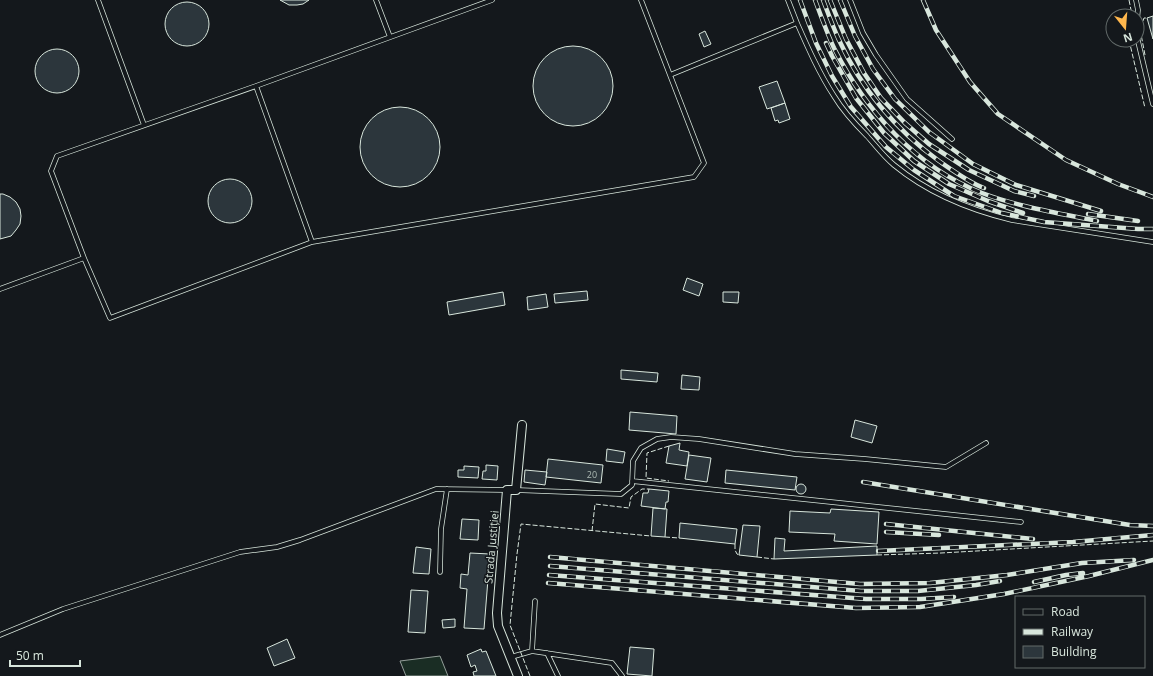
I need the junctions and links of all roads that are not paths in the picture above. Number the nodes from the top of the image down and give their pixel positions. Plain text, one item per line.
1 (98, 0) edge
2 (376, 0) edge
3 (492, 0) edge
4 (641, 0) edge
5 (788, 0) edge
6 (850, 0) edge
7 (797, 23) junction
8 (390, 37) junction
9 (1140, 48) edge
10 (670, 75) junction
11 (256, 86) junction
12 (1153, 104) edge
13 (144, 125) junction
14 (952, 139) dead end
15 (312, 242) junction
16 (1153, 242) edge
17 (84, 258) junction
18 (0, 289) edge
19 (522, 425) dead end
20 (986, 443) dead end
21 (632, 481) junction
22 (447, 489) junction
23 (511, 490) junction
24 (1021, 522) dead end
25 (440, 572) dead end
26 (535, 601) dead end
27 (0, 635) edge
28 (532, 651) junction
29 (547, 653) junction
30 (510, 657) junction
31 (518, 676) edge
32 (558, 676) edge
33 (622, 676) edge

1 - 13 lane
2 - 8 lane
3 - 8 lane
4 - 10 lane
5 - 7 lane
6 - 14 lane
7 - 10 lane
7 - 16 lane
8 - 11 lane
9 - 12 lane
10 - 15 lane
11 - 13 lane
11 - 15 lane
13 - 17 lane
15 - 17 lane
17 - 18 lane
19 - 23 street, Strada Justiției
20 - 21 lane
21 - 23 lane
21 - 24 lane
22 - 23 lane
22 - 25 lane
22 - 27 lane
23 - 30 street, Strada Justiției
26 - 28 lane
28 - 29 lane
28 - 30 lane
29 - 32 lane
29 - 33 lane
30 - 31 street, Strada Justiției

